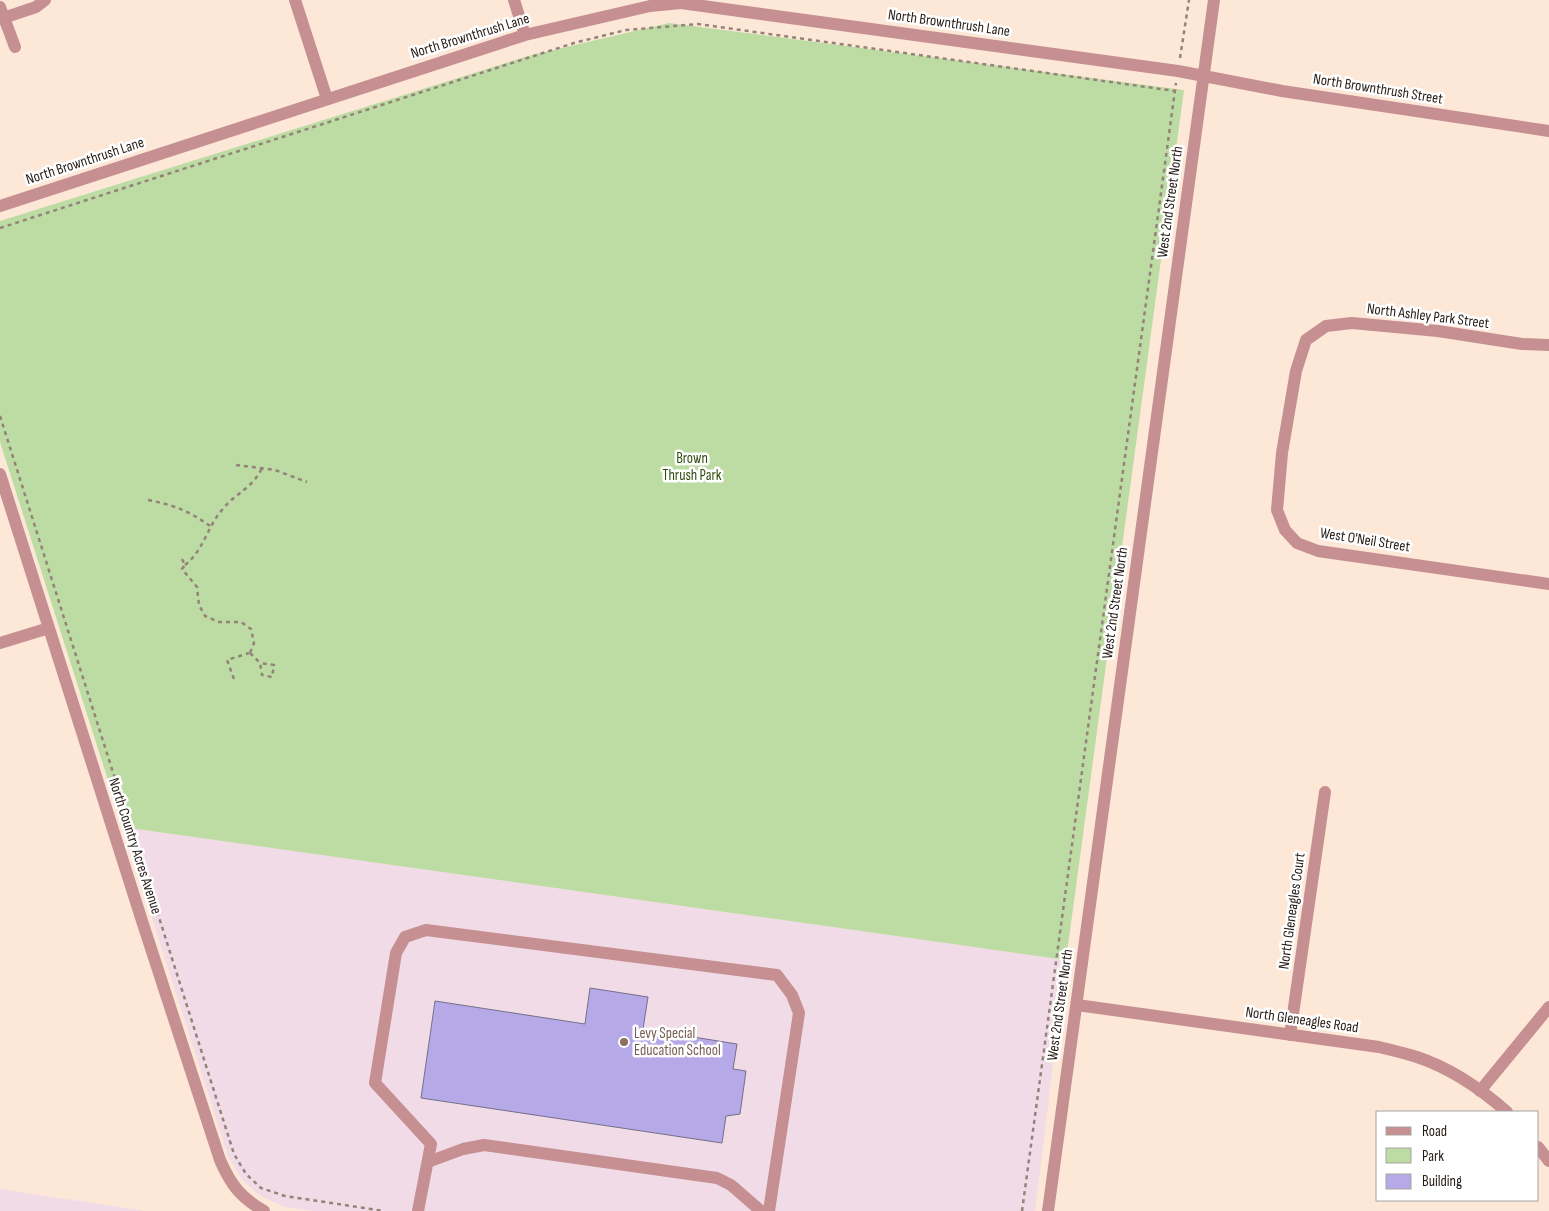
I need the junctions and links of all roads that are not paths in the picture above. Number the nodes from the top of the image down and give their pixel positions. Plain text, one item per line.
1 (45, 0) edge
2 (295, 0) edge
3 (514, 0) edge
4 (1214, 0) edge
5 (1, 14) edge
6 (525, 35) junction
7 (14, 47) dead end
8 (1204, 75) junction
9 (327, 100) junction
10 (1549, 131) edge
11 (0, 206) edge
12 (1306, 340) joint
13 (1549, 345) edge
14 (0, 474) edge
15 (1549, 584) edge
16 (49, 628) junction
17 (0, 643) edge
18 (1325, 792) dead end
19 (1077, 1005) junction
20 (1549, 1007) edge
21 (1290, 1035) junction
22 (1480, 1091) junction
23 (1506, 1111) edge
24 (1539, 1148) edge
25 (1549, 1161) edge
26 (428, 1162) junction
27 (264, 1211) edge
28 (418, 1211) edge
29 (761, 1211) edge
30 (770, 1211) edge
31 (1048, 1211) edge

1 - 5 street
2 - 9 street
3 - 6 street
4 - 8 street, West 2nd Street North
5 - 7 street
6 - 8 street, North Brownthrush Lane
6 - 9 street, North Brownthrush Lane
8 - 10 street, North Brownthrush Street
8 - 19 street, West 2nd Street North
9 - 11 street, North Brownthrush Lane
12 - 13 street, North Ashley Park Street
12 - 15 street, West O'Neil Street
14 - 16 street, North Country Acres Avenue
16 - 17 street
16 - 27 street, North Country Acres Avenue
18 - 21 street, North Gleneagles Court
19 - 21 street, North Gleneagles Road
19 - 31 street, West 2nd Street North
20 - 22 street
21 - 22 street, North Gleneagles Road
22 - 23 street, North Gleneagles Road
24 - 25 street
26 - 28 street
26 - 29 street
26 - 30 street

